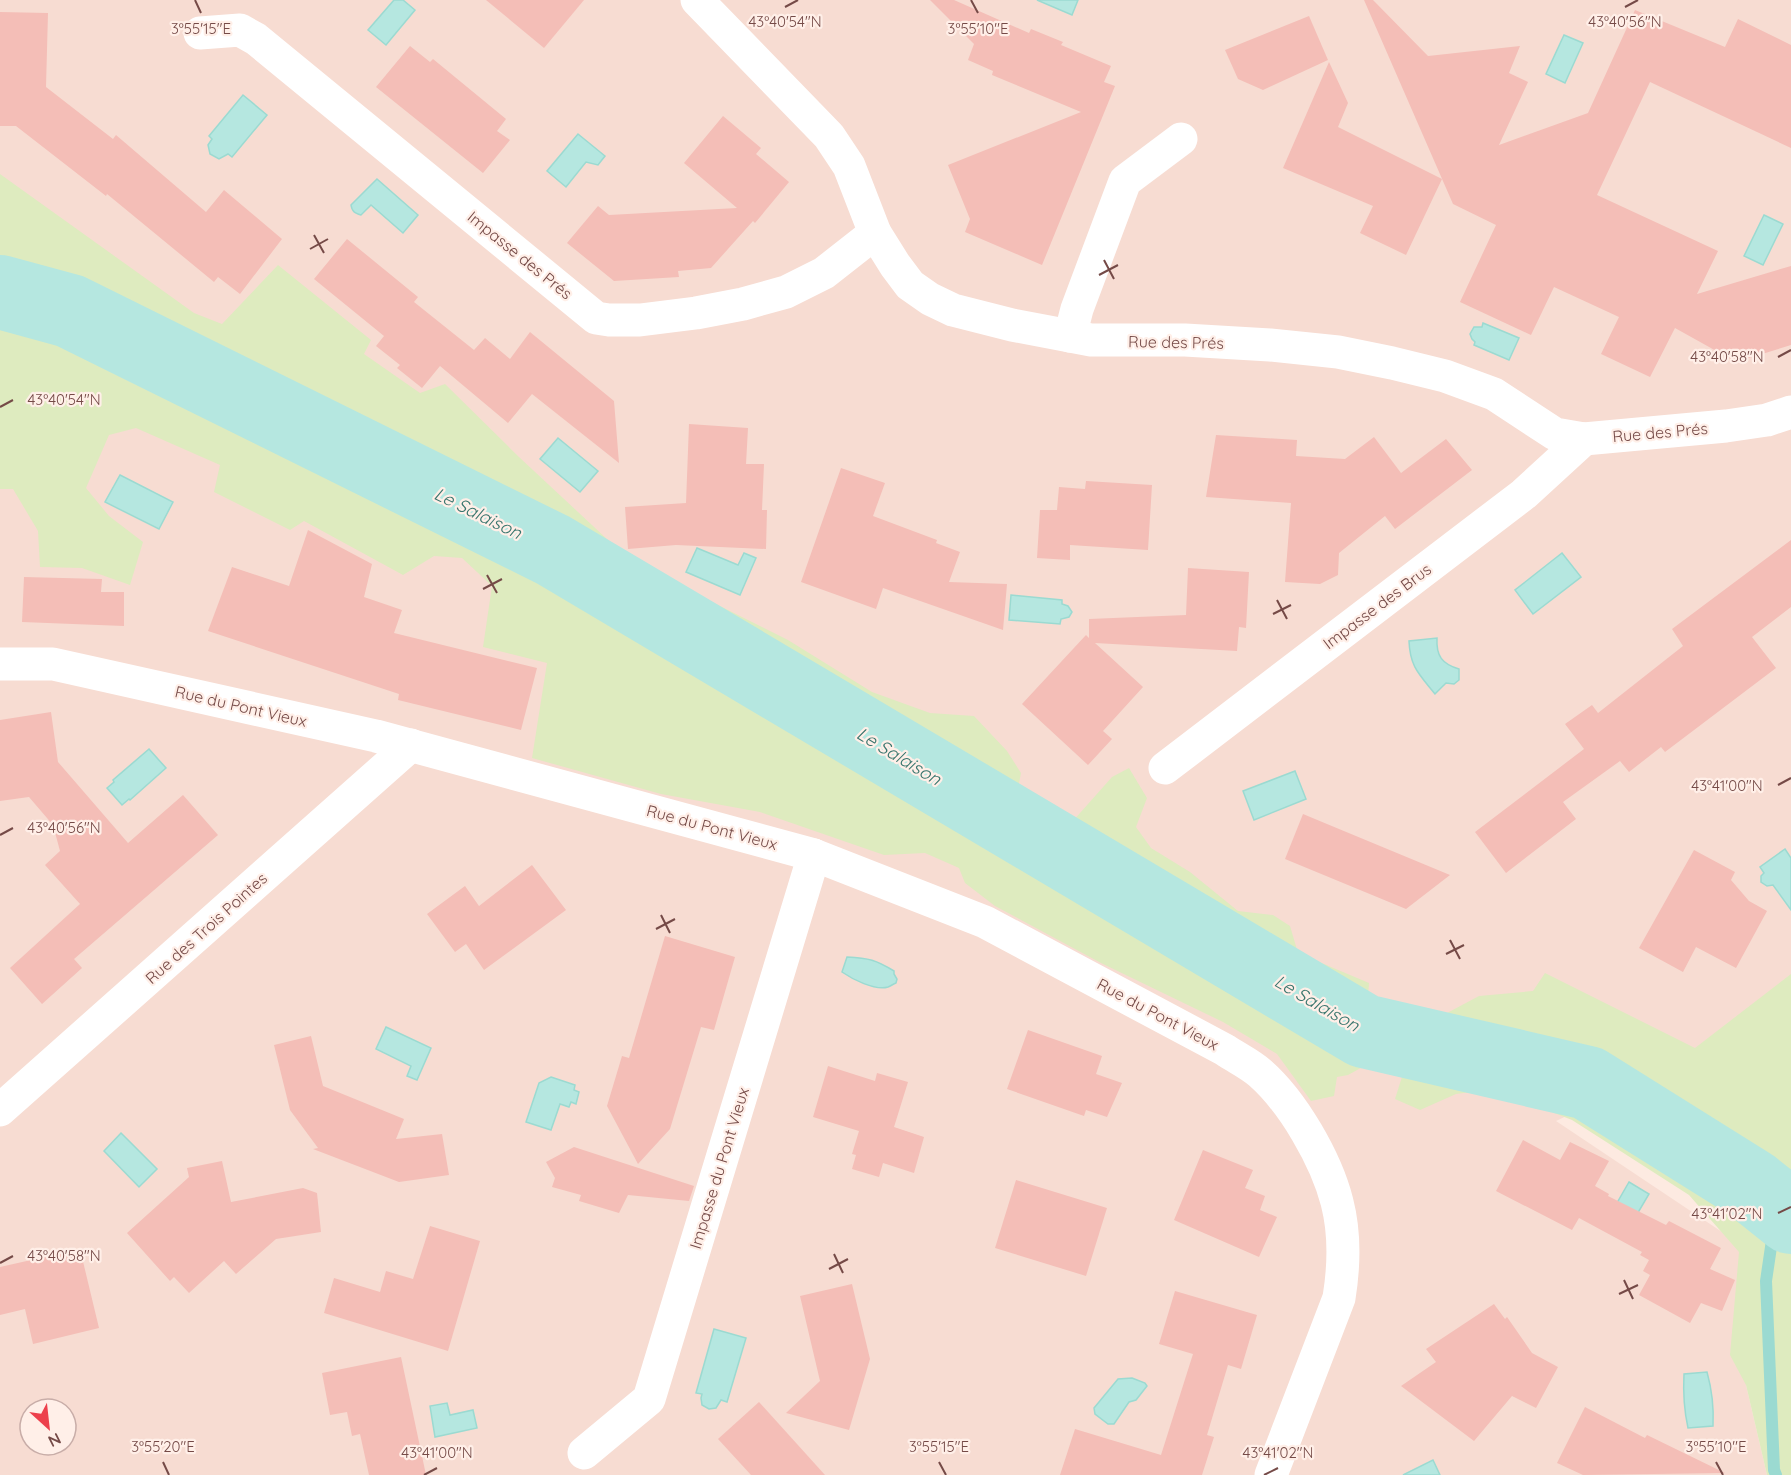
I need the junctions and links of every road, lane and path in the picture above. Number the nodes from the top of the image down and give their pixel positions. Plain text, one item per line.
1 (697, 0) edge
2 (200, 33) dead end
3 (1180, 139) dead end
4 (875, 233) junction
5 (1070, 336) junction
6 (1791, 412) edge
7 (1584, 439) junction
8 (0, 664) edge
9 (411, 745) junction
10 (1165, 768) dead end
11 (814, 855) junction
12 (0, 1110) edge
13 (584, 1453) dead end
14 (1270, 1475) edge

1 - 4 street, Rue des Prés
2 - 4 street, Impasse des Prés
3 - 5 street
4 - 5 street, Rue des Prés
5 - 7 street, Rue des Prés
6 - 7 street, Rue des Prés
7 - 10 street, Impasse des Brus
8 - 9 street, Rue du Pont Vieux
9 - 11 street, Rue du Pont Vieux
9 - 12 street, Rue des Trois Pointes
11 - 13 street, Impasse du Pont Vieux
11 - 14 street, Rue du Pont Vieux

